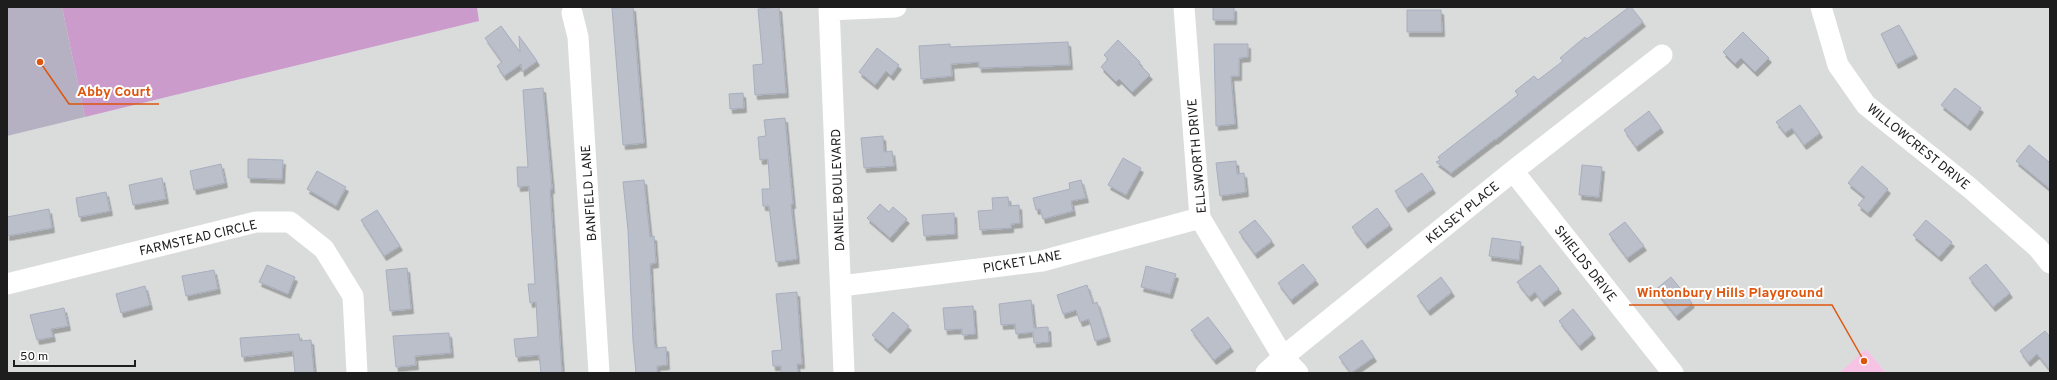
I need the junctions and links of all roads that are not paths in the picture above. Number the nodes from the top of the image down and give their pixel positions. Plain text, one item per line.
1 (896, 7) edge
2 (1184, 7) edge
3 (1821, 7) edge
4 (829, 8) edge
5 (572, 13) dead end
6 (1662, 55) dead end
7 (1513, 171) junction
8 (1200, 218) junction
9 (2046, 250) edge
10 (7, 284) edge
11 (841, 286) junction
12 (1283, 357) junction
13 (357, 373) edge
14 (600, 373) edge
15 (844, 373) edge
16 (1266, 373) edge
17 (1298, 373) edge
18 (1673, 373) edge

1 - 4 street
2 - 8 street, ELLSWORTH DRIVE
3 - 9 street, WILLOWCREST DRIVE
4 - 11 street, DANIEL BOULEVARD
5 - 14 street, BANFIELD LANE
6 - 7 street, KELSEY PLACE
7 - 12 street, KELSEY PLACE
7 - 18 street, SHIELDS DRIVE
8 - 11 street, PICKET LANE
8 - 12 street, ELLSWORTH DRIVE
10 - 13 street, FARMSTEAD CIRCLE
11 - 15 street, DANIEL BOULEVARD
12 - 16 street, KELSEY PLACE
12 - 17 street, ELLSWORTH DRIVE

